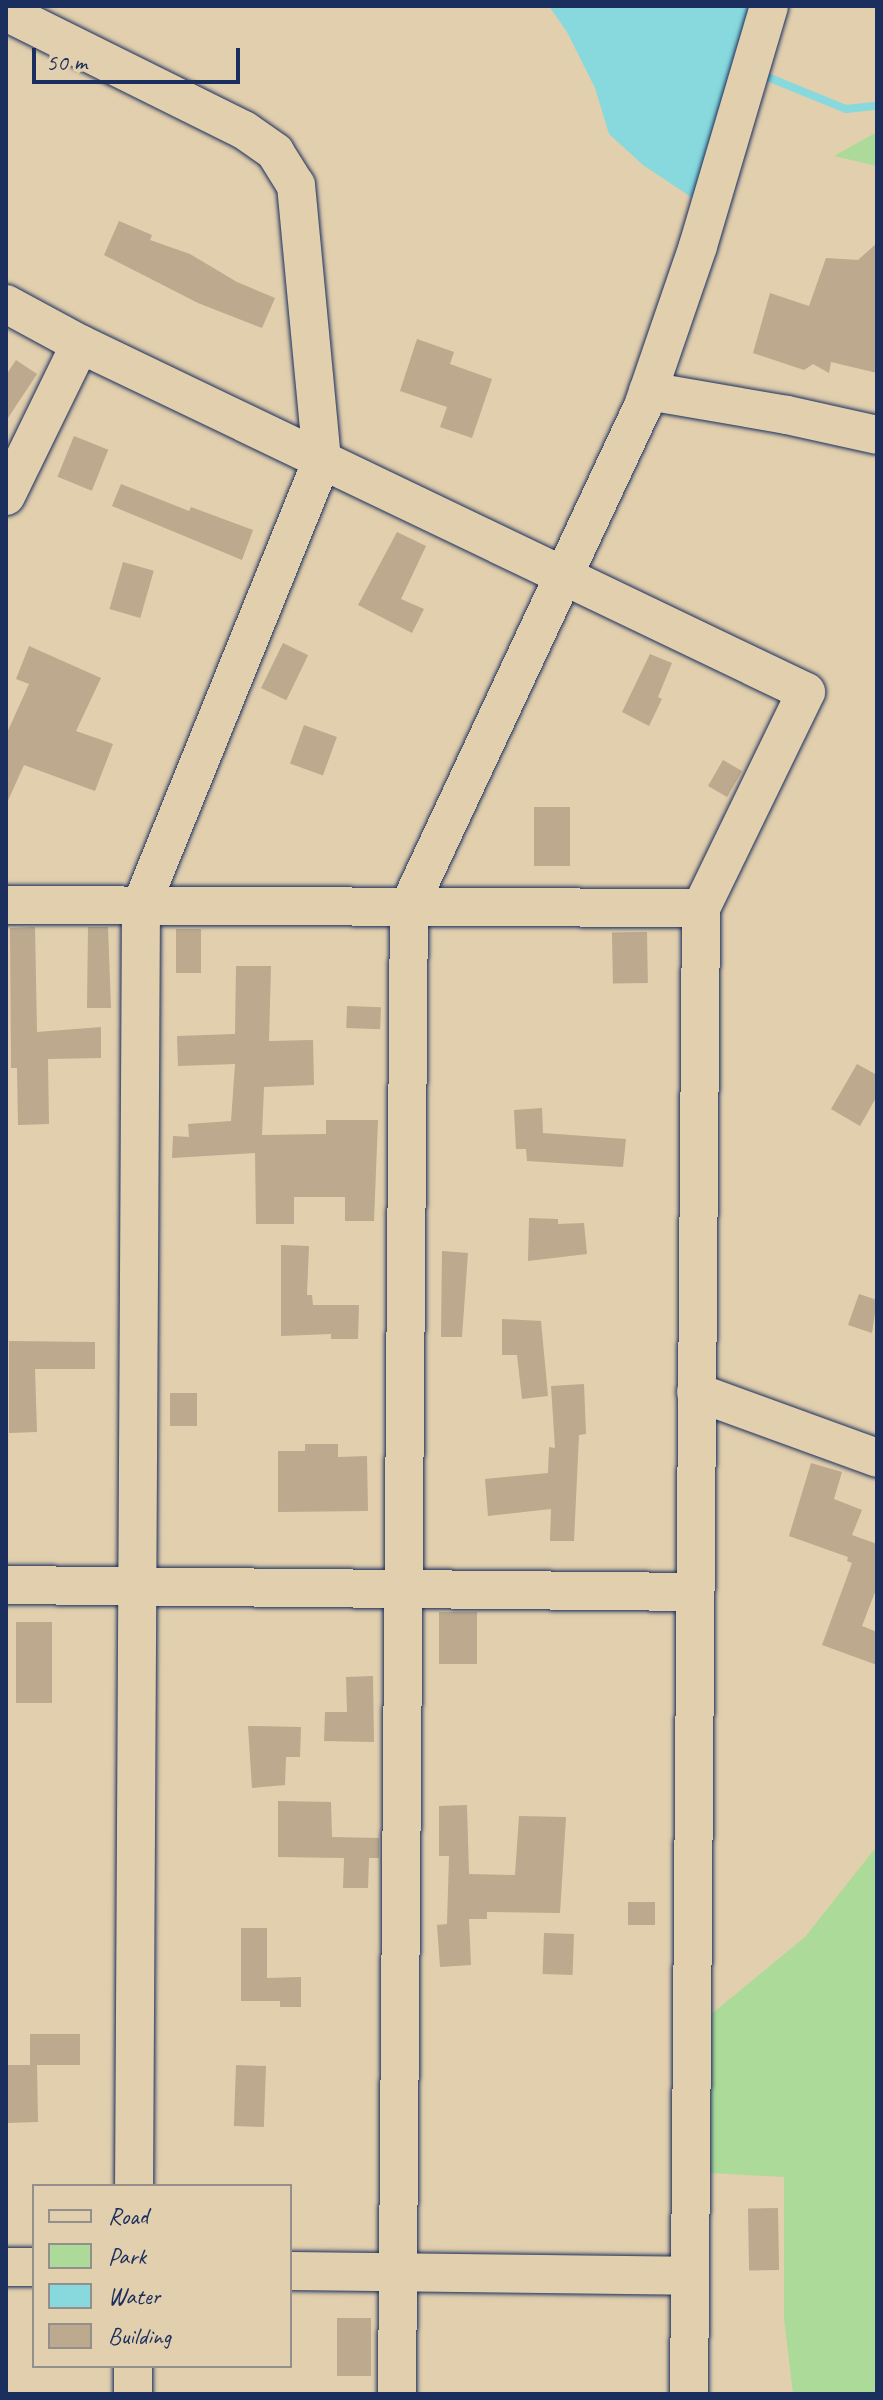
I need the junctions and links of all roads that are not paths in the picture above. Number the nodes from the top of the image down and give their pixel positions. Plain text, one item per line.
1 (769, 6) edge
2 (6, 12) edge
3 (6, 304) edge
4 (80, 344) junction
5 (648, 391) junction
6 (877, 435) edge
7 (322, 460) junction
8 (6, 496) edge
9 (563, 575) junction
10 (6, 905) edge
11 (141, 905) junction
12 (409, 906) junction
13 (701, 908) junction
14 (696, 1392) junction
15 (877, 1458) edge
16 (6, 1585) edge
17 (137, 1586) junction
18 (403, 1589) junction
19 (695, 1592) junction
20 (134, 2184) edge
21 (6, 2267) edge
22 (32, 2267) edge
23 (292, 2271) edge
24 (398, 2272) junction
25 (690, 2276) junction
26 (133, 2368) edge
27 (133, 2394) edge
28 (397, 2394) edge
29 (689, 2394) edge

1 - 5 street
2 - 7 street
3 - 4 street
4 - 7 street
4 - 8 street
5 - 6 street
5 - 9 street
7 - 9 street
7 - 11 street
9 - 12 street
9 - 13 street
10 - 11 street
11 - 12 street
11 - 17 street
12 - 13 street
12 - 18 street
13 - 14 street
14 - 15 street
14 - 19 street
16 - 17 street
17 - 18 street
17 - 20 street
18 - 19 street
18 - 24 street
19 - 25 street
21 - 22 street
23 - 24 street
24 - 25 street
24 - 28 street
25 - 29 street
26 - 27 street

